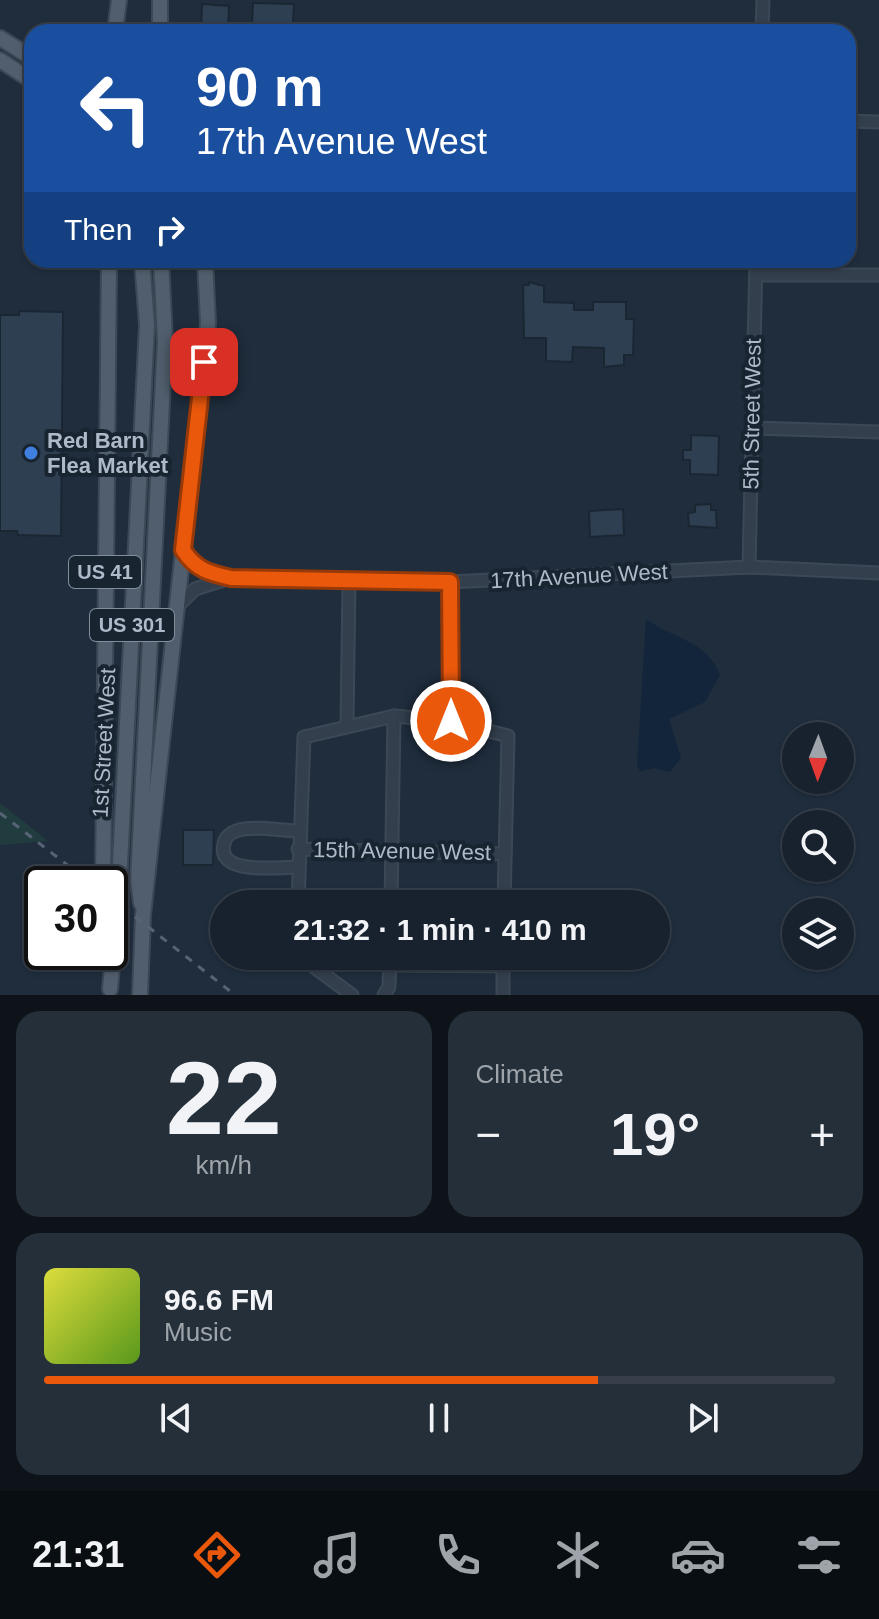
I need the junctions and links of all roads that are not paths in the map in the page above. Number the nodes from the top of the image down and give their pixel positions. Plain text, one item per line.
1 (119, 0) edge
2 (160, 0) edge
3 (763, 0) edge
4 (116, 24) edge
5 (160, 24) edge
6 (762, 24) edge
7 (0, 38) edge
8 (24, 53) edge
9 (0, 60) edge
10 (24, 76) edge
11 (856, 121) edge
12 (879, 122) edge
13 (109, 268) edge
14 (143, 268) edge
15 (162, 268) edge
16 (205, 268) edge
17 (756, 268) edge
18 (756, 275) junction
19 (879, 275) edge
20 (752, 428) junction
21 (879, 432) edge
22 (183, 550) junction
23 (749, 567) junction
24 (879, 573) edge
25 (231, 578) junction
26 (349, 581) junction
27 (450, 582) junction
28 (177, 607) junction
29 (394, 716) junction
30 (451, 721) junction
31 (347, 724) junction
32 (300, 831) junction
33 (298, 849) junction
34 (392, 852) junction
35 (505, 854) junction
36 (103, 866) edge
37 (298, 867) junction
38 (298, 890) edge
39 (391, 890) edge
40 (504, 890) edge
41 (143, 915) junction
42 (108, 970) edge
43 (318, 970) edge
44 (390, 970) edge
45 (503, 970) edge
46 (110, 992) edge
47 (140, 995) edge
48 (352, 995) edge
49 (384, 995) edge
50 (503, 995) edge

1 - 4 main road
2 - 5 main road
3 - 6 street
7 - 8 main road
9 - 10 main road
11 - 12 street
13 - 36 main road, US 41
14 - 46 main road, 1st Street West / US 301
15 - 41 main road, 1st Street West / US 301
16 - 22 main road, 1st Street West
17 - 18 street, 5th Street West
18 - 19 street
18 - 20 street, 5th Street West
20 - 21 street
20 - 23 street, 5th Street West
22 - 25 street, 17th Avenue West
22 - 28 main road, 1st Street West
23 - 24 street, 17th Avenue West
23 - 27 street, 17th Avenue West
25 - 26 street, 17th Avenue West
25 - 28 street, 17th Avenue West
26 - 27 street, 17th Avenue West
26 - 31 street
27 - 30 street
28 - 41 main road, 1st Street West
29 - 30 street
29 - 31 street
29 - 34 street
30 - 35 street
31 - 32 street
32 - 33 street
32 - 37 street
33 - 34 street, 15th Avenue West
33 - 37 street
34 - 35 street, 15th Avenue West
34 - 39 street
35 - 40 street
37 - 38 street
41 - 47 main road, 1st Street West
42 - 46 main road
43 - 48 street
44 - 49 street
45 - 50 street

